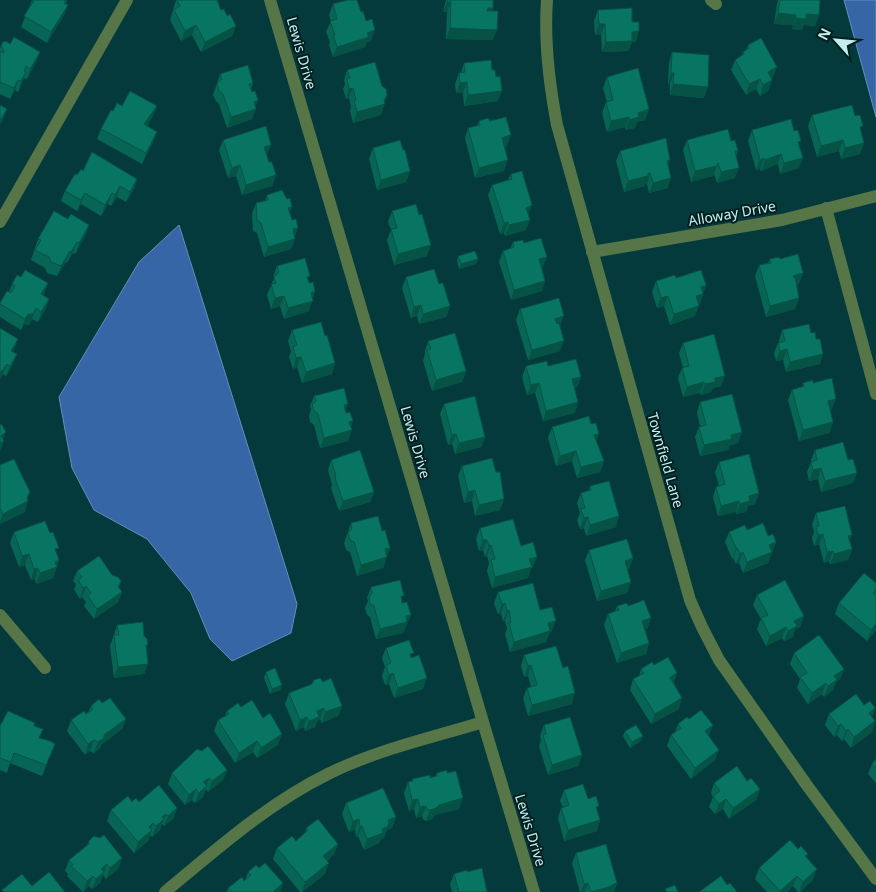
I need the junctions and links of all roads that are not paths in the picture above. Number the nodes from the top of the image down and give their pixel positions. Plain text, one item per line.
1 (127, 0) edge
2 (270, 0) edge
3 (547, 0) edge
4 (876, 196) edge
5 (826, 208) junction
6 (0, 222) edge
7 (592, 252) junction
8 (876, 394) edge
9 (0, 615) edge
10 (45, 668) dead end
11 (483, 722) junction
12 (876, 879) edge
13 (165, 892) edge
14 (534, 892) edge

1 - 6 street
2 - 11 street, Lewis Drive
3 - 7 street, Townfield Lane
4 - 5 street, Alloway Drive
5 - 7 street, Alloway Drive
5 - 8 street
7 - 12 street, Townfield Lane
9 - 10 street
11 - 13 street
11 - 14 street, Lewis Drive

